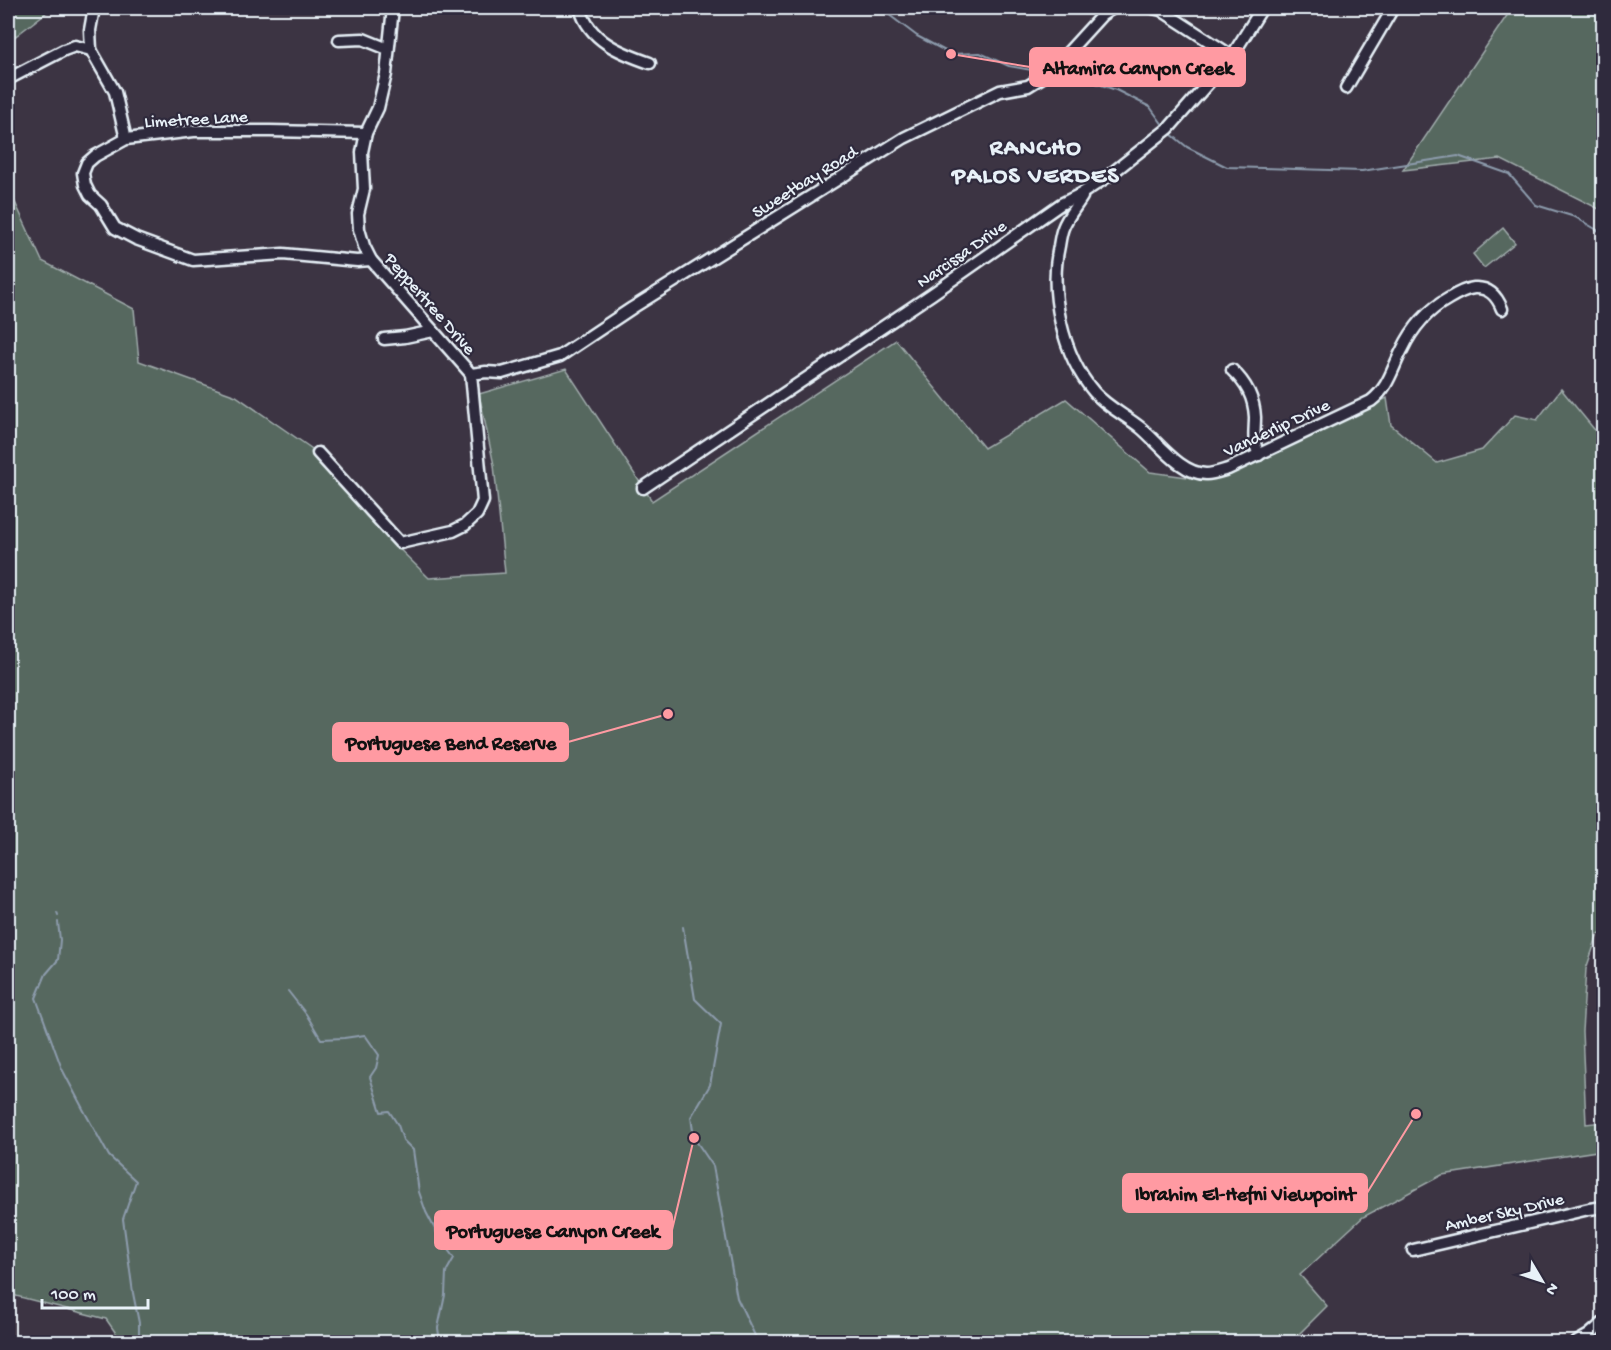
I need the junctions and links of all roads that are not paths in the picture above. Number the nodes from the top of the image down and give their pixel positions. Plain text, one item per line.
1 (94, 8) edge
2 (393, 8) edge
3 (580, 8) edge
4 (1113, 8) edge
5 (1153, 8) edge
6 (1262, 8) edge
7 (1393, 8) edge
8 (339, 40) dead end
9 (388, 49) junction
10 (91, 50) junction
11 (1232, 56) junction
12 (650, 63) dead end
13 (8, 79) edge
14 (1346, 88) dead end
15 (366, 133) junction
16 (126, 139) junction
17 (1081, 194) junction
18 (371, 260) junction
19 (1502, 309) dead end
20 (433, 331) junction
21 (384, 339) dead end
22 (1232, 370) dead end
23 (502, 373) joint
24 (471, 374) junction
25 (318, 453) dead end
26 (1259, 455) junction
27 (643, 488) dead end
28 (1604, 1207) edge
29 (1413, 1250) dead end
30 (1604, 1322) edge
31 (1577, 1342) edge

1 - 10 street
2 - 9 street, Peppertree Drive
3 - 12 street
4 - 23 street, Sweetbay Road
5 - 11 street
6 - 11 street, Narcissa Drive
7 - 14 street
8 - 9 street
9 - 15 street, Peppertree Drive
10 - 13 street
10 - 16 street
11 - 17 street, Narcissa Drive
15 - 16 street, Limetree Lane
15 - 18 street, Peppertree Drive
16 - 18 street, Limetree Lane
17 - 26 street, Vanderlip Drive
17 - 27 street, Narcissa Drive
18 - 20 street, Peppertree Drive
19 - 26 street, Vanderlip Drive
20 - 21 street
20 - 24 street, Peppertree Drive
22 - 26 street
23 - 24 street, Peppertree Drive
24 - 25 street, Peppertree Drive
28 - 29 street, Amber Sky Drive
30 - 31 street

